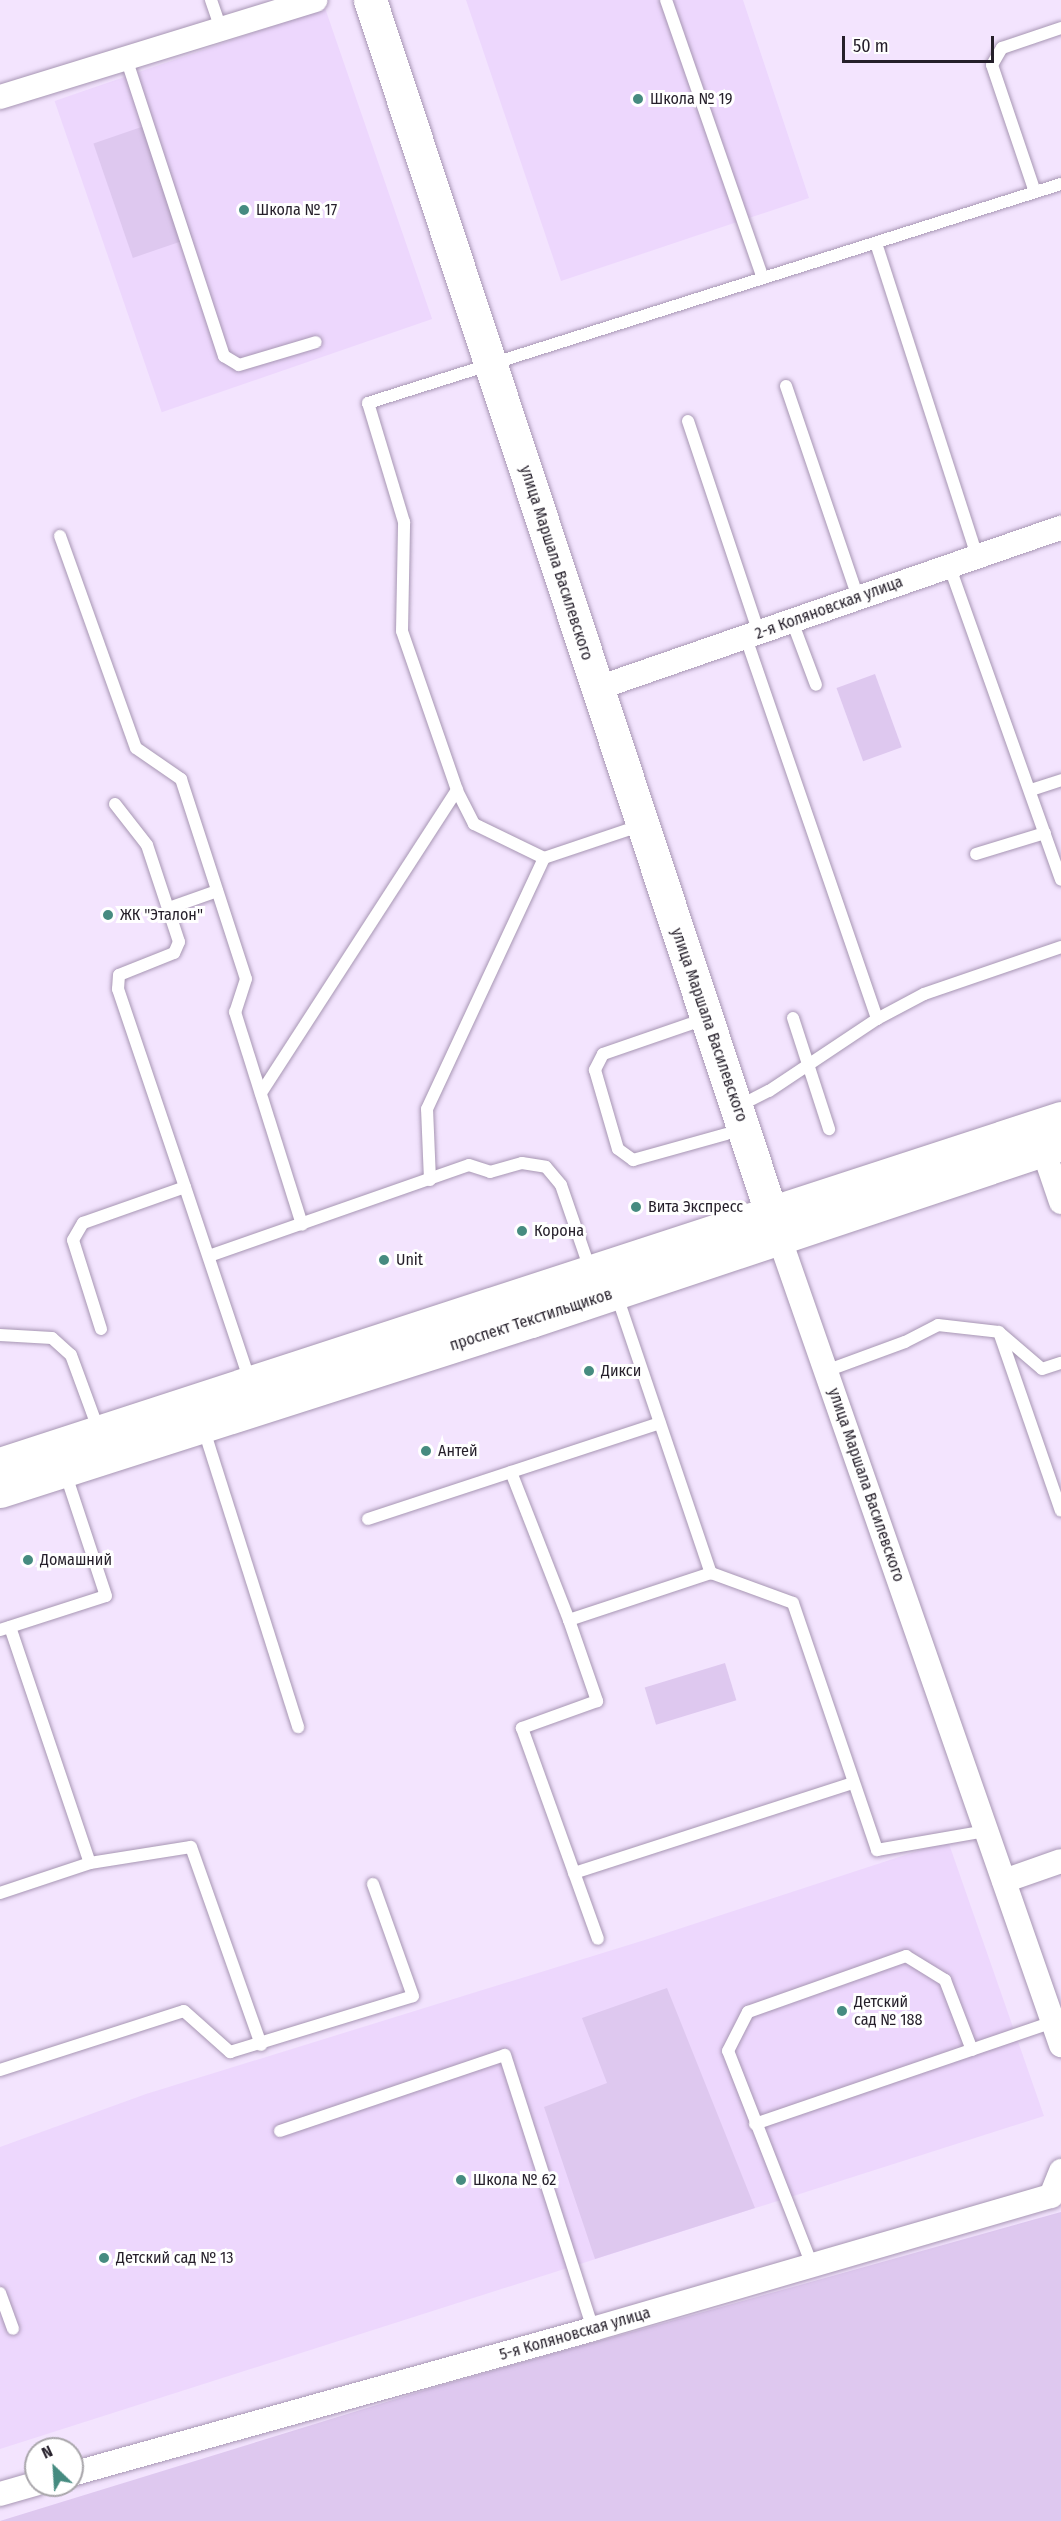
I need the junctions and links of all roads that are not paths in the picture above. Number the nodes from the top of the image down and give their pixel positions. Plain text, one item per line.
1 (211, 0) edge
2 (315, 0) edge
3 (370, 0) edge
4 (666, 0) edge
5 (1061, 28) edge
6 (221, 29) junction
7 (126, 58) junction
8 (0, 98) edge
9 (1061, 184) edge
10 (1035, 192) junction
11 (876, 243) junction
12 (763, 278) junction
13 (316, 342) dead end
14 (491, 365) junction
15 (786, 386) dead end
16 (688, 421) dead end
17 (1061, 528) edge
18 (60, 536) dead end
19 (977, 556) junction
20 (949, 566) junction
21 (858, 597) junction
22 (792, 621) junction
23 (753, 635) junction
24 (816, 685) dead end
25 (598, 688) junction
26 (1061, 780) edge
27 (457, 790) junction
28 (1030, 790) junction
29 (115, 804) dead end
30 (642, 825) junction
31 (1045, 833) junction
32 (976, 854) dead end
33 (544, 858) junction
34 (1061, 880) edge
35 (217, 891) junction
36 (169, 908) junction
37 (1061, 947) edge
38 (793, 1018) dead end
39 (876, 1019) junction
40 (690, 1024) dead end
41 (809, 1063) junction
42 (261, 1093) junction
43 (1061, 1118) edge
44 (731, 1121) junction
45 (829, 1129) dead end
46 (1052, 1146) edge
47 (430, 1180) junction
48 (185, 1187) junction
49 (1061, 1202) edge
50 (775, 1225) junction
51 (302, 1226) junction
52 (209, 1256) junction
53 (603, 1283) junction
54 (101, 1329) dead end
55 (999, 1332) junction
56 (0, 1335) edge
57 (1061, 1363) edge
58 (826, 1371) junction
59 (251, 1382) junction
60 (660, 1423) junction
61 (203, 1426) junction
62 (99, 1432) junction
63 (0, 1464) edge
64 (65, 1471) junction
65 (512, 1472) junction
66 (0, 1491) edge
67 (1061, 1511) edge
68 (368, 1519) dead end
69 (711, 1573) junction
70 (568, 1620) junction
71 (5, 1628) edge
72 (298, 1727) dead end
73 (854, 1783) junction
74 (986, 1831) junction
75 (1061, 1861) edge
76 (90, 1863) junction
77 (574, 1873) junction
78 (1004, 1881) junction
79 (373, 1884) dead end
80 (0, 1893) edge
81 (598, 1939) dead end
82 (1058, 2033) edge
83 (261, 2045) junction
84 (972, 2050) junction
85 (0, 2070) edge
86 (755, 2124) junction
87 (280, 2131) dead end
88 (1061, 2171) edge
89 (812, 2265) junction
90 (0, 2293) edge
91 (13, 2329) dead end
92 (593, 2330) junction
93 (84, 2471) edge
94 (24, 2487) edge
95 (0, 2494) edge

1 - 6 lane
2 - 6 street
3 - 14 main road, улица Маршала Василевского
4 - 12 lane
5 - 10 lane
6 - 7 street
7 - 8 street
7 - 13 lane
9 - 10 lane
10 - 11 lane
11 - 12 lane
11 - 19 lane
12 - 14 lane
14 - 25 main road, улица Маршала Василевского
14 - 27 lane
15 - 21 lane
16 - 23 lane
17 - 19 street, 2-я Коляновская улица
18 - 35 lane
19 - 20 street, 2-я Коляновская улица
20 - 21 street, 2-я Коляновская улица
20 - 28 lane
21 - 22 street, 2-я Коляновская улица
22 - 23 street, 2-я Коляновская улица
22 - 24 lane
23 - 25 street, 2-я Коляновская улица
23 - 39 lane
25 - 30 main road, улица Маршала Василевского
26 - 28 lane
27 - 33 lane
27 - 42 lane
28 - 31 lane
29 - 36 lane
30 - 33 lane
30 - 44 main road, улица Маршала Василевского
31 - 32 lane
31 - 34 lane
33 - 47 lane
35 - 36 lane
35 - 42 lane
36 - 48 lane
37 - 39 lane
38 - 41 lane
39 - 41 lane
40 - 44 lane
41 - 44 lane
41 - 45 lane
42 - 51 lane
43 - 50 main road, проспект Текстильщиков
44 - 50 main road, улица Маршала Василевского
46 - 49 street
46 - 50 main road, проспект Текстильщиков
47 - 51 lane
47 - 53 lane
48 - 52 lane
48 - 54 lane
50 - 53 main road, проспект Текстильщиков
50 - 58 street, улица Маршала Василевского
51 - 52 lane
52 - 59 lane
53 - 59 main road, проспект Текстильщиков
53 - 60 lane
53 - 61 main road, проспект Текстильщиков
55 - 57 lane
55 - 58 lane
55 - 67 lane
56 - 62 lane
58 - 74 street, улица Маршала Василевского
59 - 62 main road, проспект Текстильщиков
60 - 65 lane
60 - 69 lane
61 - 64 main road, проспект Текстильщиков
61 - 72 lane
62 - 63 main road, проспект Текстильщиков
64 - 66 main road, проспект Текстильщиков
64 - 71 lane
65 - 68 lane
65 - 70 lane
69 - 70 lane
69 - 73 lane
70 - 77 lane
71 - 76 lane
73 - 74 lane
73 - 77 lane
74 - 78 street, улица Маршала Василевского
75 - 78 street
76 - 80 lane
76 - 83 lane
77 - 81 lane
78 - 82 street, улица Маршала Василевского
79 - 83 lane
82 - 84 lane
83 - 85 lane
84 - 86 lane
84 - 86 lane
86 - 89 lane
87 - 92 lane
88 - 89 street, 5-я Коляновская улица
89 - 92 street, 5-я Коляновская улица
90 - 91 lane
92 - 93 street, 5-я Коляновская улица
94 - 95 street

